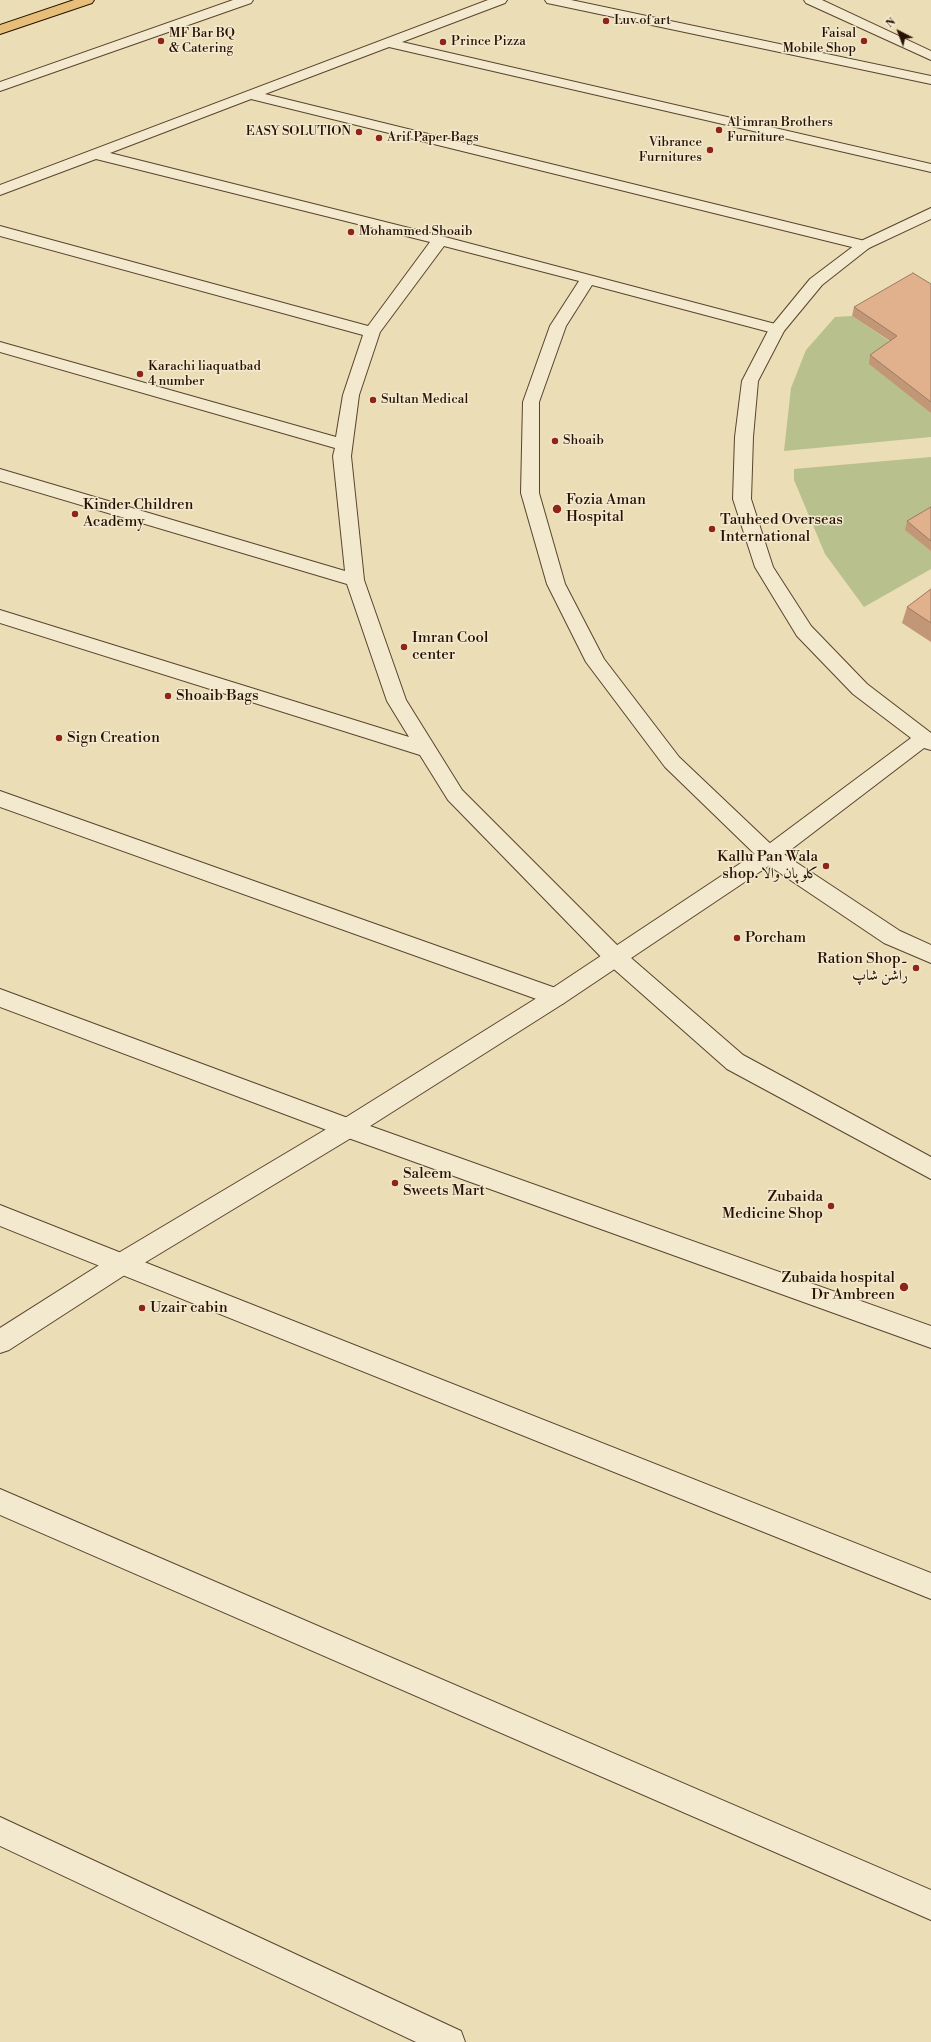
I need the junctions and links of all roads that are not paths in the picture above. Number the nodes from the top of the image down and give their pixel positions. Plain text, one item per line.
1 (87, 0) edge
2 (246, 0) edge
3 (500, 0) edge
4 (552, 0) edge
5 (811, 0) edge
6 (0, 30) edge
7 (388, 43) junction
8 (931, 56) edge
9 (931, 80) edge
10 (0, 87) edge
11 (251, 95) junction
12 (95, 154) junction
13 (931, 168) edge
14 (0, 190) edge
15 (931, 213) edge
16 (0, 231) edge
17 (440, 240) junction
18 (864, 245) junction
19 (588, 279) junction
20 (777, 329) junction
21 (372, 332) junction
22 (0, 347) edge
23 (343, 445) junction
24 (0, 475) edge
25 (355, 580) junction
26 (0, 616) edge
27 (927, 741) edge
28 (427, 750) junction
29 (0, 799) edge
30 (769, 855) junction
31 (931, 954) edge
32 (615, 957) junction
33 (556, 997) junction
34 (0, 998) edge
35 (348, 1128) junction
36 (931, 1169) edge
37 (0, 1215) edge
38 (122, 1263) junction
39 (931, 1337) edge
40 (0, 1342) edge
41 (0, 1502) edge
42 (931, 1586) edge
43 (0, 1832) edge
44 (931, 1906) edge
45 (450, 2042) edge

1 - 6 highway
2 - 10 street
3 - 7 street
4 - 9 street
5 - 8 street
7 - 11 street
7 - 13 street
11 - 12 street
11 - 18 street
12 - 14 street
12 - 17 street
15 - 18 street
16 - 21 street
17 - 19 street
17 - 21 street
18 - 20 street
19 - 20 street
19 - 30 street
20 - 27 street
21 - 23 street
22 - 23 street
23 - 25 street
24 - 25 street
25 - 28 street
26 - 28 street
27 - 30 street
28 - 32 street
29 - 33 street
30 - 31 street
30 - 32 street
32 - 33 street
32 - 36 street
33 - 35 street
34 - 35 street
35 - 38 street
35 - 39 street
37 - 38 street
38 - 40 street
38 - 42 street
41 - 44 street
43 - 45 street

